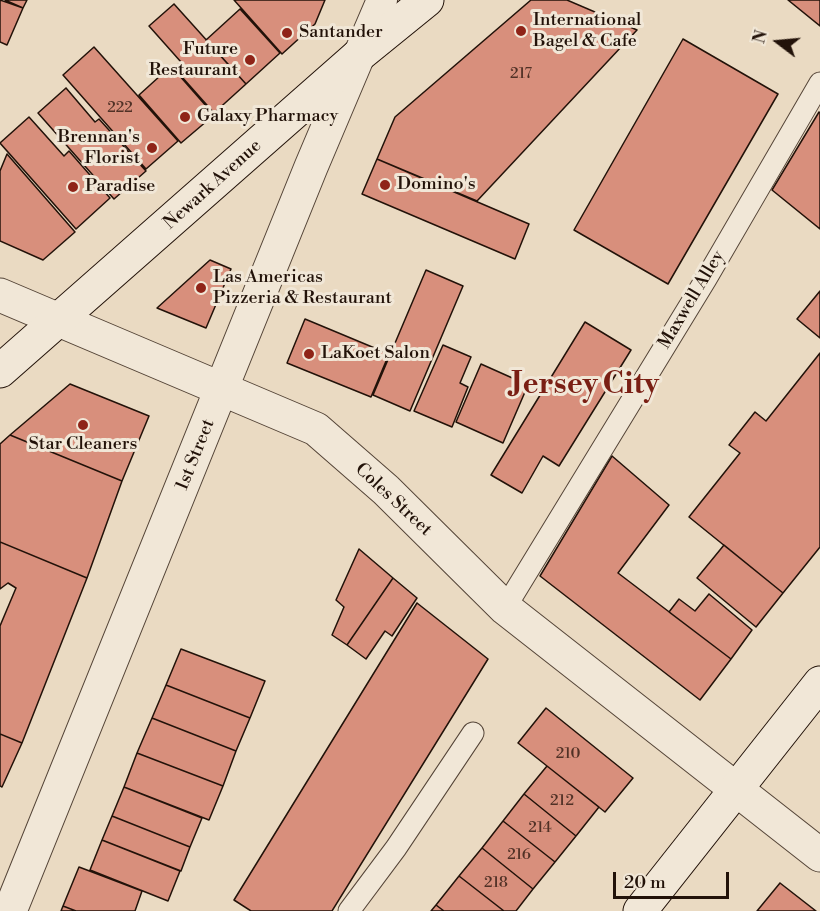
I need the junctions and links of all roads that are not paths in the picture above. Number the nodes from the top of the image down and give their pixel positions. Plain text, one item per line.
1 (382, 0) edge
2 (427, 0) edge
3 (358, 56) junction
4 (820, 83) edge
5 (0, 295) edge
6 (61, 319) junction
7 (0, 371) edge
8 (222, 390) junction
9 (505, 608) junction
10 (820, 683) edge
11 (473, 734) dead end
12 (735, 789) junction
13 (820, 855) edge
14 (10, 911) edge
15 (349, 911) edge
16 (640, 911) edge

1 - 3 street, 1st Street
2 - 3 street, Newark Avenue
3 - 6 street, Newark Avenue
3 - 8 street, 1st Street
4 - 9 lane, Maxwell Alley
5 - 6 street, Coles Street
6 - 7 street, Newark Avenue
6 - 8 street, Coles Street
8 - 9 street, Coles Street
8 - 14 street, 1st Street
9 - 12 street, Coles Street
10 - 12 street
11 - 15 lane
12 - 13 street, Coles Street
12 - 16 street

